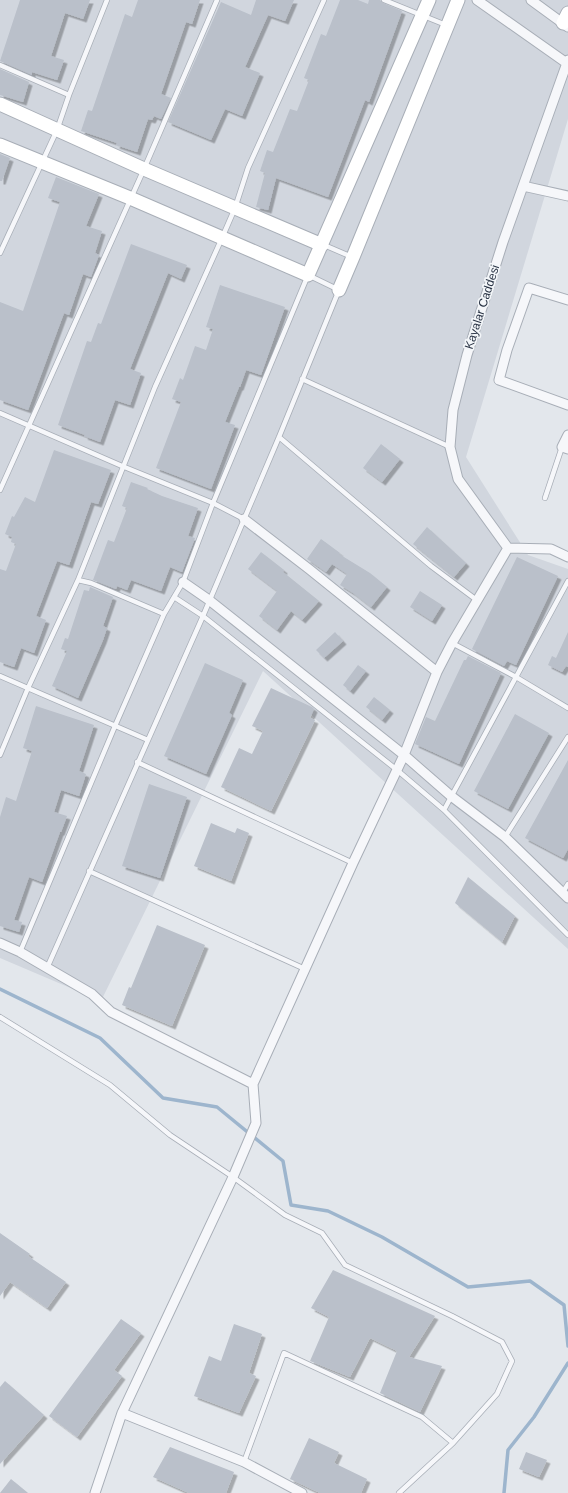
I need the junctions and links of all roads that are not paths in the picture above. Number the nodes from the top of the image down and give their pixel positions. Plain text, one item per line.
1 (107, 0) edge
2 (217, 0) edge
3 (324, 0) edge
4 (384, 0) edge
5 (429, 0) edge
6 (458, 0) edge
7 (477, 0) edge
8 (531, 0) edge
9 (422, 15) junction
10 (566, 21) edge
11 (448, 26) junction
12 (568, 62) edge
13 (0, 65) edge
14 (69, 95) junction
15 (0, 104) edge
16 (57, 130) junction
17 (0, 145) edge
18 (42, 162) junction
19 (144, 169) junction
20 (523, 186) junction
21 (568, 196) edge
22 (130, 198) junction
23 (235, 208) junction
24 (222, 238) junction
25 (322, 244) junction
26 (0, 253) edge
27 (353, 258) junction
28 (308, 275) junction
29 (339, 290) junction
30 (568, 300) edge
31 (302, 379) junction
32 (568, 405) edge
33 (0, 413) edge
34 (29, 426) junction
35 (568, 435) edge
36 (279, 437) junction
37 (450, 447) junction
38 (565, 448) edge
39 (122, 466) junction
40 (0, 490) edge
41 (544, 498) dead end
42 (213, 504) junction
43 (244, 519) junction
44 (508, 548) junction
45 (568, 557) edge
46 (78, 580) junction
47 (568, 581) edge
48 (183, 582) junction
49 (174, 597) junction
50 (209, 600) junction
51 (478, 601) junction
52 (164, 614) junction
53 (203, 616) junction
54 (452, 643) junction
55 (437, 672) junction
56 (0, 676) edge
57 (516, 677) junction
58 (28, 688) junction
59 (568, 708) edge
60 (115, 726) junction
61 (568, 737) edge
62 (148, 740) junction
63 (0, 755) edge
64 (404, 755) junction
65 (137, 762) junction
66 (397, 770) junction
67 (451, 796) junction
68 (444, 810) junction
69 (505, 837) junction
70 (353, 863) junction
71 (89, 871) junction
72 (566, 891) edge
73 (568, 935) edge
74 (0, 943) edge
75 (20, 952) junction
76 (47, 968) junction
77 (305, 969) junction
78 (0, 1017) edge
79 (253, 1084) junction
80 (233, 1177) junction
81 (122, 1413) junction
82 (453, 1443) junction
83 (244, 1462) junction
84 (95, 1493) edge
85 (302, 1493) edge
86 (399, 1493) edge

1 - 14 lane
2 - 19 lane
3 - 23 lane
4 - 9 lane
5 - 9 street
6 - 11 street
7 - 12 street
8 - 10 street
9 - 11 lane
9 - 25 street
11 - 27 street
12 - 20 street, Kayalar Caddesi
13 - 14 lane
14 - 16 lane
15 - 16 street
16 - 18 lane
16 - 19 street
17 - 18 street
18 - 22 street
18 - 26 lane
19 - 22 lane
19 - 23 street
20 - 21 street
20 - 37 street, Kayalar Caddesi
22 - 24 street
22 - 34 lane
23 - 24 lane
23 - 25 street
24 - 28 street
24 - 39 lane
25 - 27 lane
25 - 28 street
27 - 29 street
28 - 29 lane
28 - 42 lane
29 - 31 lane
30 - 32 street
31 - 36 lane
31 - 37 lane
33 - 34 lane
34 - 39 lane
34 - 40 lane
35 - 38 street
36 - 43 lane
36 - 51 lane
37 - 44 street, Kayalar Caddesi
38 - 41 lane
39 - 42 lane
39 - 46 lane
42 - 43 lane
42 - 48 lane
43 - 50 lane
43 - 55 street
44 - 45 street
44 - 51 street
46 - 52 lane
46 - 58 lane
47 - 57 lane
48 - 49 lane
48 - 50 street
49 - 52 lane
49 - 53 lane
50 - 53 lane
50 - 64 street
51 - 54 street
52 - 60 lane
53 - 62 lane
53 - 66 lane
54 - 55 street
54 - 57 lane
55 - 64 street
56 - 58 lane
57 - 59 lane
57 - 67 lane
58 - 60 lane
58 - 63 lane
60 - 62 lane
60 - 75 lane
61 - 69 lane
62 - 65 lane
64 - 66 street
64 - 67 street
65 - 70 lane
65 - 71 lane
66 - 68 lane
66 - 70 street
67 - 68 lane
67 - 69 street
68 - 73 lane
69 - 72 street
70 - 77 street
71 - 76 lane
71 - 77 lane
74 - 75 street
75 - 76 street
76 - 79 street
77 - 79 street
78 - 80 lane
79 - 80 street
80 - 81 street
80 - 82 lane
81 - 83 street
81 - 84 street
82 - 83 lane
82 - 86 lane
83 - 85 street

